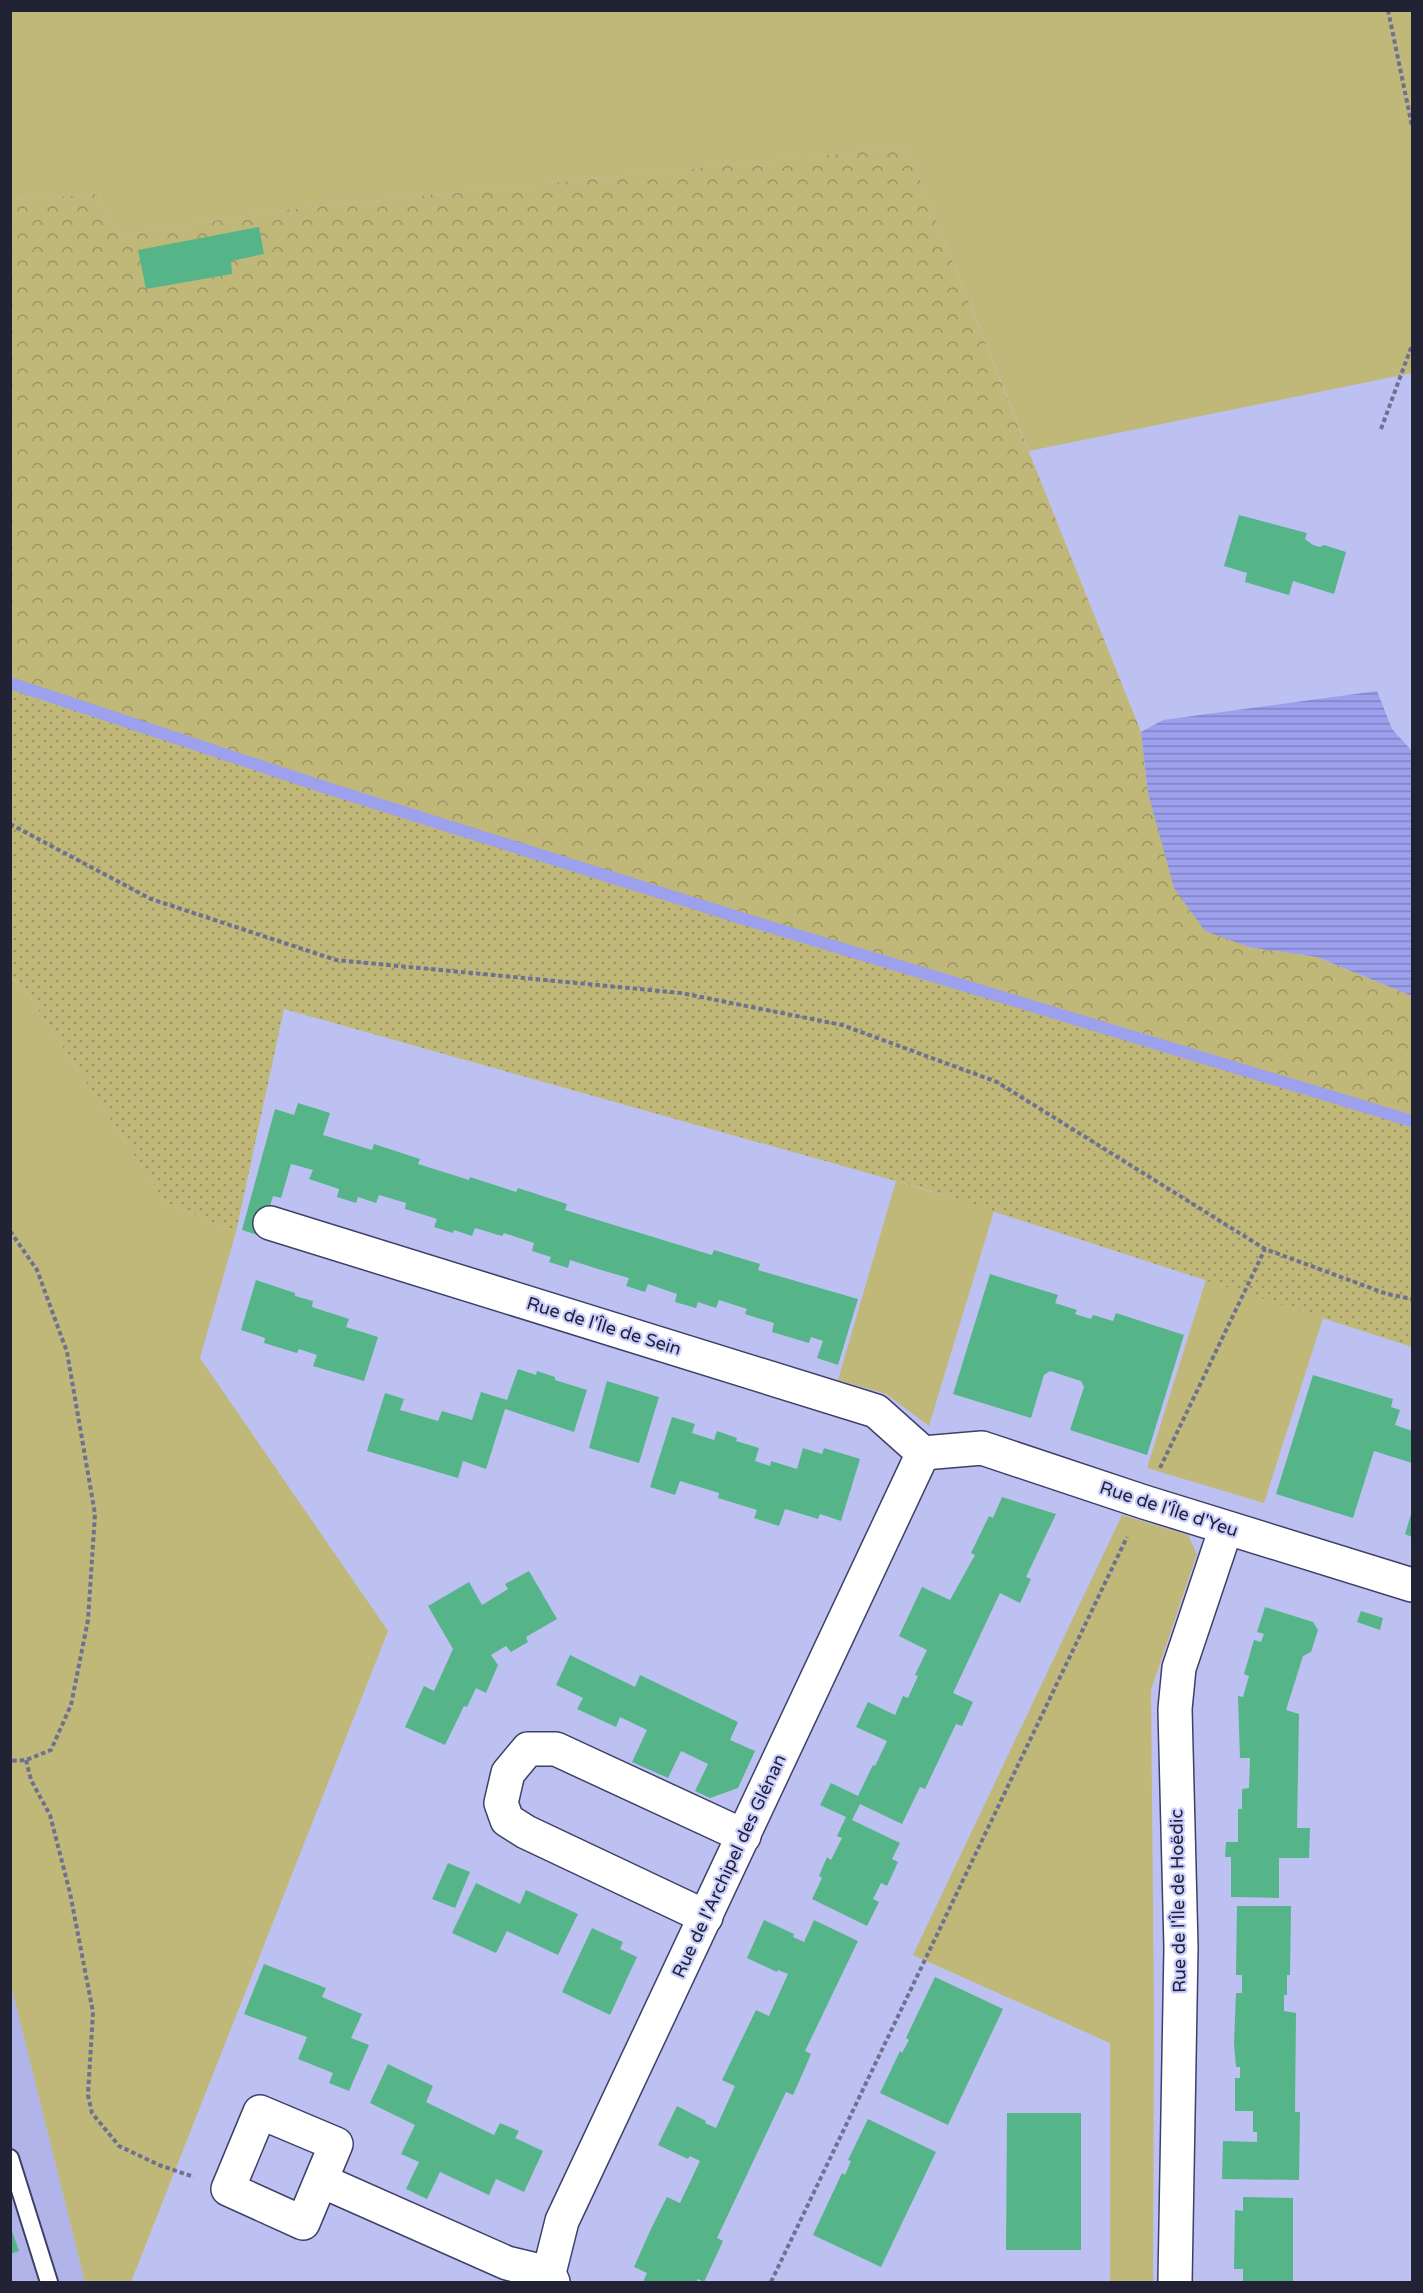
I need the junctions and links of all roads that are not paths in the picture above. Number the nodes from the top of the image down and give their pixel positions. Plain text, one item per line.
1 (270, 1223) dead end
2 (923, 1453) junction
3 (1226, 1528) junction
4 (1413, 1586) edge
5 (744, 1836) junction
6 (706, 1917) junction
7 (10, 2158) edge
8 (322, 2181) junction
9 (551, 2278) edge
10 (49, 2283) edge
11 (1175, 2283) edge

1 - 2 street, Rue de l'Île de Sein
2 - 3 street, Rue de l'Île d'Yeu
2 - 5 street, Rue de l'Archipel des Glénan
3 - 4 street, Rue de l'Île d'Yeu
3 - 11 street, Rue de l'Île de Hoëdic
5 - 6 street, Rue de l'Archipel des Glénan
5 - 6 street
6 - 9 street, Rue de l'Archipel des Glénan
7 - 10 lane
8 - 8 street
8 - 9 street

